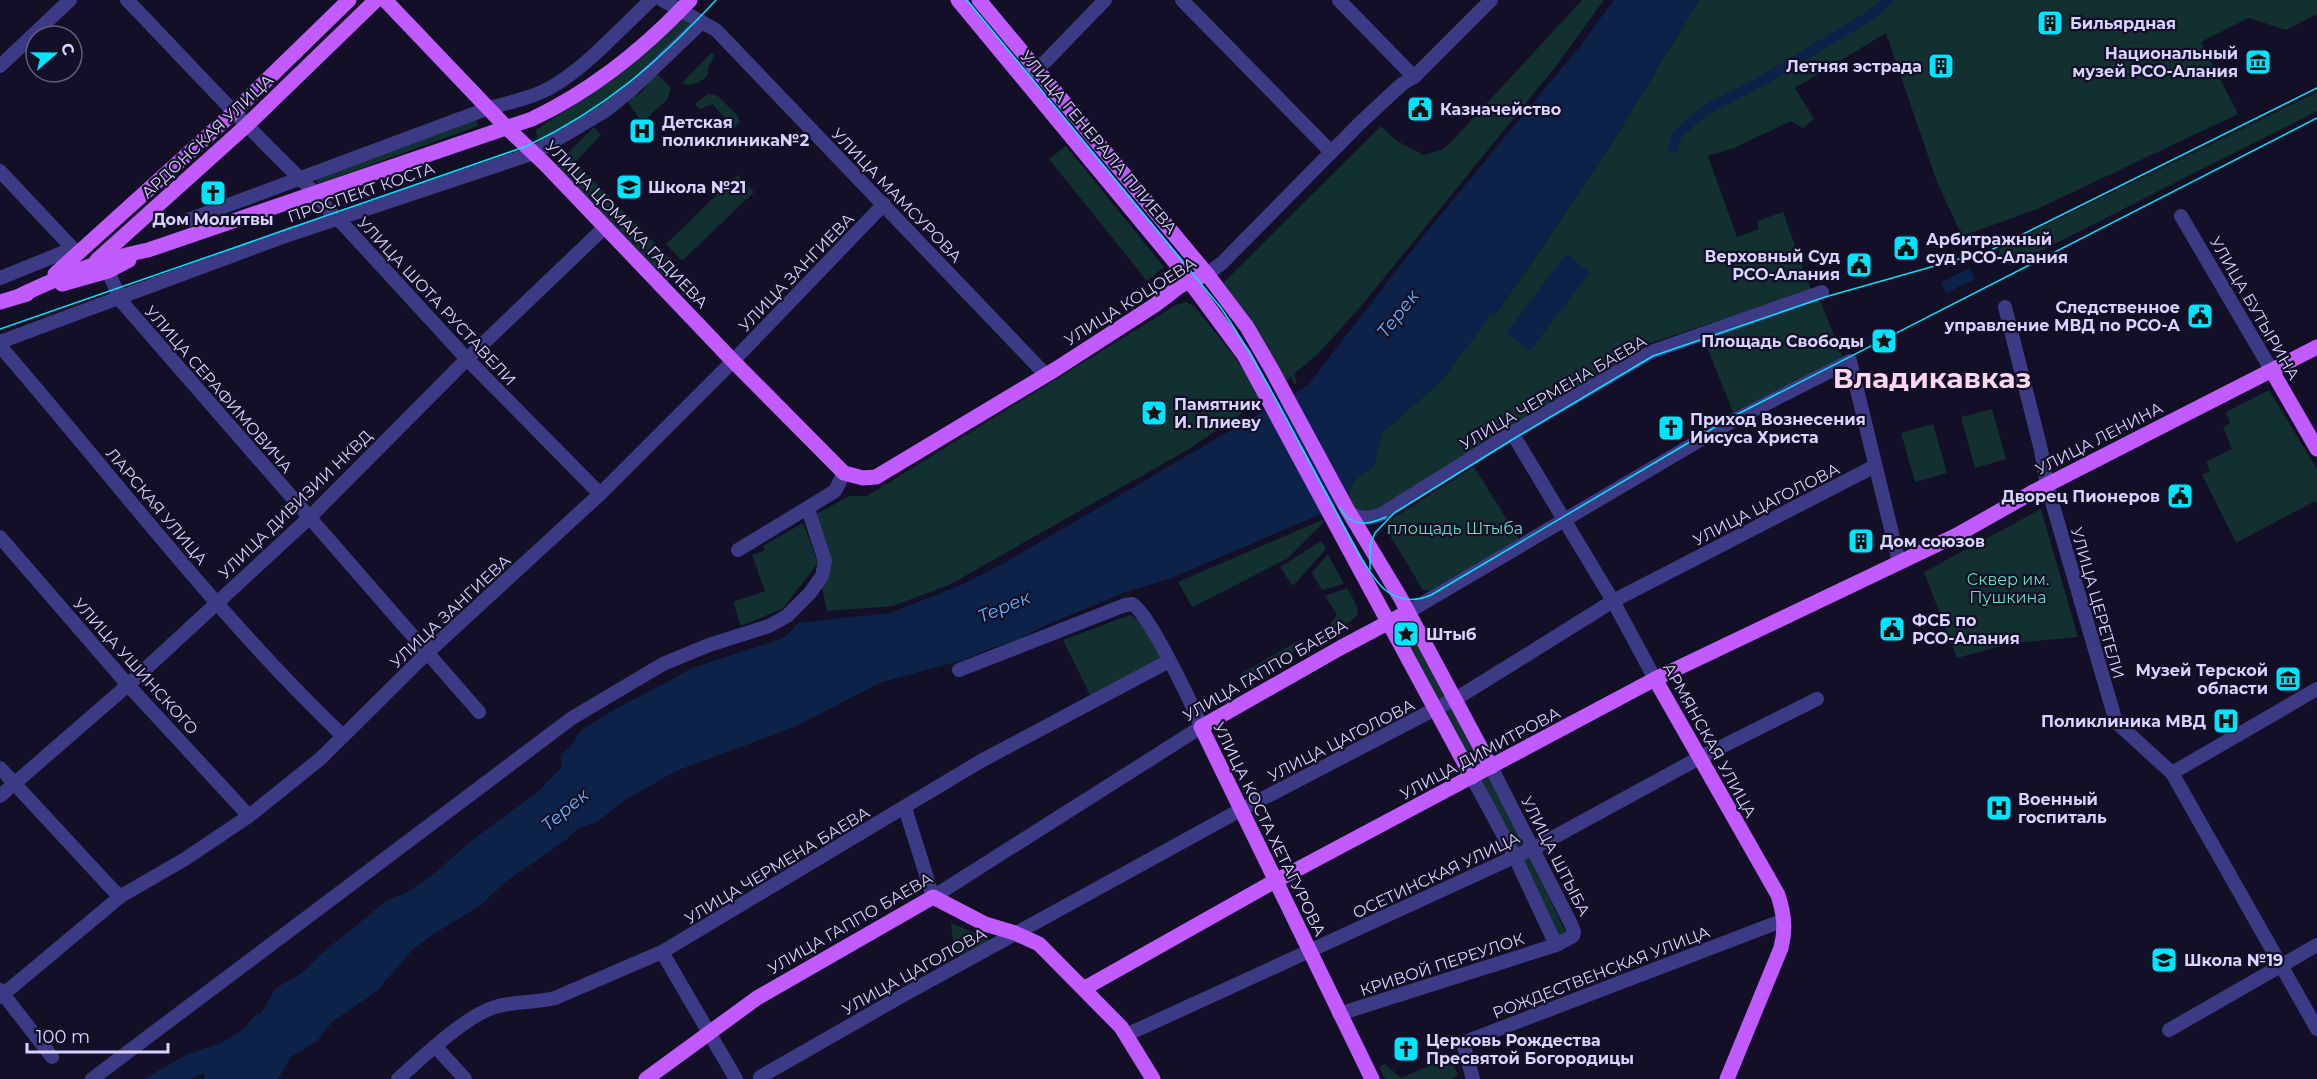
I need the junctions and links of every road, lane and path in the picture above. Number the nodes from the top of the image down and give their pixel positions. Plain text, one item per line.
1 (70, 0) edge
2 (127, 0) edge
3 (349, 0) edge
4 (376, 0) edge
5 (385, 0) edge
6 (651, 0) edge
7 (662, 0) edge
8 (958, 0) edge
9 (979, 0) edge
10 (1105, 0) edge
11 (1182, 0) edge
12 (1339, 0) edge
13 (1491, 0) edge
14 (685, 5) edge
15 (702, 22) junction
16 (0, 66) edge
17 (1036, 69) junction
18 (1413, 76) junction
19 (1023, 78) junction
20 (489, 108) junction
21 (234, 112) junction
22 (247, 125) junction
23 (507, 128) junction
24 (534, 153) junction
25 (1331, 153) junction
26 (0, 171) edge
27 (300, 179) junction
28 (315, 193) junction
29 (884, 204) junction
30 (2181, 216) dead end
31 (337, 219) junction
32 (188, 220) dead end
33 (605, 227) junction
34 (148, 250) junction
35 (75, 252) junction
36 (90, 265) junction
37 (108, 271) junction
38 (1207, 274) junction
39 (0, 278) edge
40 (1190, 282) junction
41 (46, 286) junction
42 (1822, 292) dead end
43 (118, 297) junction
44 (0, 302) edge
45 (2005, 307) dead end
46 (0, 344) edge
47 (2317, 347) edge
48 (467, 359) junction
49 (733, 361) junction
50 (2272, 371) junction
51 (1046, 375) junction
52 (1512, 433) junction
53 (2317, 449) edge
54 (1875, 466) junction
55 (844, 473) junction
56 (2047, 485) junction
57 (600, 494) junction
58 (808, 509) junction
59 (1349, 512) junction
60 (309, 518) junction
61 (1563, 521) junction
62 (0, 537) edge
63 (738, 550) dead end
64 (1899, 562) junction
65 (216, 601) junction
66 (1613, 602) junction
67 (1408, 612) junction
68 (1388, 621) junction
69 (428, 652) junction
70 (1169, 661) junction
71 (959, 670) dead end
72 (1655, 679) junction
73 (128, 685) junction
74 (2317, 689) edge
75 (1454, 699) junction
76 (1817, 699) dead end
77 (1436, 709) junction
78 (479, 712) dead end
79 (1201, 727) junction
80 (343, 736) junction
81 (1699, 758) junction
82 (1491, 767) junction
83 (0, 768) edge
84 (2172, 773) junction
85 (1472, 777) junction
86 (14, 783) junction
87 (0, 796) edge
88 (905, 808) junction
89 (1241, 810) junction
90 (249, 816) junction
91 (1534, 848) junction
92 (1515, 857) junction
93 (1275, 882) junction
94 (121, 896) junction
95 (933, 897) junction
96 (1784, 920) junction
97 (1015, 933) junction
98 (1556, 945) junction
99 (2317, 945) edge
100 (1309, 950) junction
101 (662, 952) junction
102 (2282, 966) junction
103 (1085, 988) junction
104 (1, 994) edge
105 (1339, 1014) junction
106 (2317, 1029) edge
107 (2169, 1030) dead end
108 (710, 1032) junction
109 (1126, 1035) junction
110 (435, 1046) junction
111 (52, 1057) dead end
112 (735, 1078) edge
113 (764, 1078) edge
114 (92, 1079) edge
115 (398, 1079) edge
116 (465, 1079) edge
117 (646, 1079) edge
118 (1153, 1079) edge
119 (1372, 1079) edge
120 (1473, 1079) edge
121 (1727, 1079) edge

1 - 16 street
2 - 21 street, УЛИЦА ШОТА РУСТАВЕЛИ
3 - 21 main road, АРДОНСКАЯ УЛИЦА
4 - 22 main road, АРДОНСКАЯ УЛИЦА
5 - 20 main road, УЛИЦА ЦОМАКА ГАДИЕВА
6 - 20 street
7 - 14 street, УЛИЦА МАМСУРОВА
8 - 19 main road, УЛИЦА ГЕНЕРАЛА ПЛИЕВА
9 - 17 main road, УЛИЦА ГЕНЕРАЛА ПЛИЕВА
10 - 17 street
11 - 25 street
12 - 18 street
13 - 18 street, УЛИЦА КОЦОЕВА
14 - 15 street, УЛИЦА МАМСУРОВА
14 - 23 main road, ПРОСПЕКТ КОСТА
15 - 24 street, ПРОСПЕКТ КОСТА
15 - 29 street, УЛИЦА МАМСУРОВА
17 - 19 street
17 - 38 main road, УЛИЦА ГЕНЕРАЛА ПЛИЕВА
18 - 25 street, УЛИЦА КОЦОЕВА
19 - 40 main road, УЛИЦА ГЕНЕРАЛА ПЛИЕВА
20 - 23 main road, УЛИЦА ЦОМАКА ГАДИЕВА
20 - 27 street
21 - 22 street, УЛИЦА ШОТА РУСТАВЕЛИ
21 - 35 main road, АРДОНСКАЯ УЛИЦА
22 - 27 street, УЛИЦА ШОТА РУСТАВЕЛИ
22 - 36 main road, АРДОНСКАЯ УЛИЦА
23 - 24 main road, УЛИЦА ЦОМАКА ГАДИЕВА
23 - 28 main road, ПРОСПЕКТ КОСТА
24 - 31 street, ПРОСПЕКТ КОСТА
24 - 33 main road, УЛИЦА ЦОМАКА ГАДИЕВА
25 - 38 street, УЛИЦА КОЦОЕВА
26 - 35 street
27 - 28 street, УЛИЦА ШОТА РУСТАВЕЛИ
27 - 32 street
28 - 31 street, УЛИЦА ШОТА РУСТАВЕЛИ
28 - 34 main road, ПРОСПЕКТ КОСТА
29 - 49 street, УЛИЦА ЗАНГИЕВА
29 - 51 street, УЛИЦА МАМСУРОВА
30 - 50 street, УЛИЦА БУТЫРИНА
31 - 43 street, ПРОСПЕКТ КОСТА
31 - 48 street, УЛИЦА ШОТА РУСТАВЕЛИ
33 - 48 street, УЛИЦА ДИВИЗИИ НКВД
33 - 49 main road, УЛИЦА ЦОМАКА ГАДИЕВА
34 - 36 main road, ПРОСПЕКТ КОСТА
34 - 37 main road, ПРОСПЕКТ КОСТА
35 - 39 street
35 - 41 main road, АРДОНСКАЯ УЛИЦА
36 - 41 main road, АРДОНСКАЯ УЛИЦА
37 - 41 main road, ПРОСПЕКТ КОСТА
37 - 43 street, УЛИЦА СЕРАФИМОВИЧА
38 - 40 main road, УЛИЦА КОЦОЕВА
38 - 59 main road, УЛИЦА ГЕНЕРАЛА ПЛИЕВА
40 - 51 main road, УЛИЦА КОЦОЕВА
40 - 68 main road, УЛИЦА ГЕНЕРАЛА ПЛИЕВА
41 - 44 main road, ПРОСПЕКТ КОСТА
42 - 52 street, УЛИЦА ЧЕРМЕНА БАЕВА
43 - 46 street, ПРОСПЕКТ КОСТА
43 - 60 street, УЛИЦА СЕРАФИМОВИЧА
45 - 56 street, УЛИЦА ЦЕРЕТЕЛИ
46 - 65 street, ЛАРСКАЯ УЛИЦА
47 - 50 main road, УЛИЦА ЛЕНИНА
48 - 57 street, УЛИЦА ШОТА РУСТАВЕЛИ
48 - 60 street, УЛИЦА ДИВИЗИИ НКВД
49 - 55 main road, УЛИЦА ЦОМАКА ГАДИЕВА
49 - 57 street, УЛИЦА ЗАНГИЕВА
50 - 53 main road, УЛИЦА БУТЫРИНА
50 - 56 main road, УЛИЦА ЛЕНИНА
51 - 55 main road, УЛИЦА КОЦОЕВА
52 - 59 street, УЛИЦА ЧЕРМЕНА БАЕВА
52 - 61 street, АРМЯНСКАЯ УЛИЦА
54 - 61 street, УЛИЦА ГАППО БАЕВА
54 - 64 street
54 - 66 street, УЛИЦА ЦАГОЛОВА
55 - 58 street
56 - 64 main road, УЛИЦА ЛЕНИНА
56 - 84 street, УЛИЦА ЦЕРЕТЕЛИ
57 - 69 street, УЛИЦА ЗАНГИЕВА
58 - 63 street
58 - 114 street
59 - 67 main road, УЛИЦА ШТЫБА
60 - 65 street, УЛИЦА ДИВИЗИИ НКВД
60 - 69 street, УЛИЦА СЕРАФИМОВИЧА
61 - 66 street, АРМЯНСКАЯ УЛИЦА
61 - 67 street, УЛИЦА ГАППО БАЕВА
62 - 73 street, УЛИЦА УШИНСКОГО
64 - 72 main road, УЛИЦА ДИМИТРОВА
65 - 73 street, УЛИЦА ДИВИЗИИ НКВД
65 - 80 street, ЛАРСКАЯ УЛИЦА
66 - 72 street, АРМЯНСКАЯ УЛИЦА
66 - 75 street, УЛИЦА ЦАГОЛОВА
67 - 68 main road, УЛИЦА ГАППО БАЕВА
67 - 75 main road, УЛИЦА ШТЫБА
68 - 77 main road
68 - 79 main road, УЛИЦА ГАППО БАЕВА
69 - 78 street, УЛИЦА СЕРАФИМОВИЧА
69 - 80 street, УЛИЦА ЗАНГИЕВА
70 - 71 street, УЛИЦА КОСТА ХЕТАГУРОВА
70 - 79 street, УЛИЦА КОСТА ХЕТАГУРОВА
70 - 88 street, УЛИЦА ЧЕРМЕНА БАЕВА
72 - 81 main road, АРМЯНСКАЯ УЛИЦА
72 - 82 main road, УЛИЦА ДИМИТРОВА
73 - 86 street, УЛИЦА ДИВИЗИИ НКВД
73 - 90 street, УЛИЦА УШИНСКОГО
74 - 84 street
75 - 77 street, УЛИЦА ЦАГОЛОВА
75 - 82 main road, УЛИЦА ШТЫБА
76 - 81 street, ОСЕТИНСКАЯ УЛИЦА
77 - 85 main road
77 - 89 street, УЛИЦА ЦАГОЛОВА
79 - 89 main road, УЛИЦА КОСТА ХЕТАГУРОВА
79 - 95 street, УЛИЦА ГАППО БАЕВА
80 - 90 street, УЛИЦА ЗАНГИЕВА
81 - 91 street, ОСЕТИНСКАЯ УЛИЦА
81 - 96 main road, АРМЯНСКАЯ УЛИЦА
82 - 85 main road, УЛИЦА ДИМИТРОВА
82 - 91 street, УЛИЦА ШТЫБА
83 - 86 street
84 - 102 street, УЛИЦА ЦЕРЕТЕЛИ
85 - 92 street
85 - 93 main road, УЛИЦА ДИМИТРОВА
86 - 87 street, УЛИЦА ДИВИЗИИ НКВД
86 - 94 street
88 - 95 street
88 - 101 street, УЛИЦА ЧЕРМЕНА БАЕВА
89 - 93 main road, УЛИЦА КОСТА ХЕТАГУРОВА
89 - 97 street, УЛИЦА ЦАГОЛОВА
90 - 94 street, УЛИЦА ЗАНГИЕВА
91 - 92 street, ОСЕТИНСКАЯ УЛИЦА
91 - 98 street, УЛИЦА ШТЫБА
92 - 98 street
92 - 100 street, ОСЕТИНСКАЯ УЛИЦА
93 - 100 main road, УЛИЦА КОСТА ХЕТАГУРОВА
93 - 103 main road, УЛИЦА ДИМИТРОВА
94 - 104 street, УЛИЦА ЗАНГИЕВА
95 - 97 main road
95 - 108 main road, УЛИЦА ГАППО БАЕВА
96 - 120 street, РОЖДЕСТВЕНСКАЯ УЛИЦА
96 - 121 main road, АРМЯНСКАЯ УЛИЦА
97 - 103 main road
97 - 113 street, УЛИЦА ЦАГОЛОВА
98 - 105 street, КРИВОЙ ПЕРЕУЛОК
99 - 102 street
100 - 105 main road, УЛИЦА КОСТА ХЕТАГУРОВА
100 - 109 street, ОСЕТИНСКАЯ УЛИЦА
101 - 108 street
101 - 110 street, УЛИЦА ЧЕРМЕНА БАЕВА
102 - 106 street, УЛИЦА ЦЕРЕТЕЛИ
102 - 107 street
103 - 109 main road
104 - 111 street
105 - 119 main road, УЛИЦА КОСТА ХЕТАГУРОВА
108 - 112 street
108 - 117 main road, УЛИЦА ГАППО БАЕВА
109 - 118 main road
110 - 115 street, УЛИЦА ЧЕРМЕНА БАЕВА
110 - 116 street
112 - 113 street

